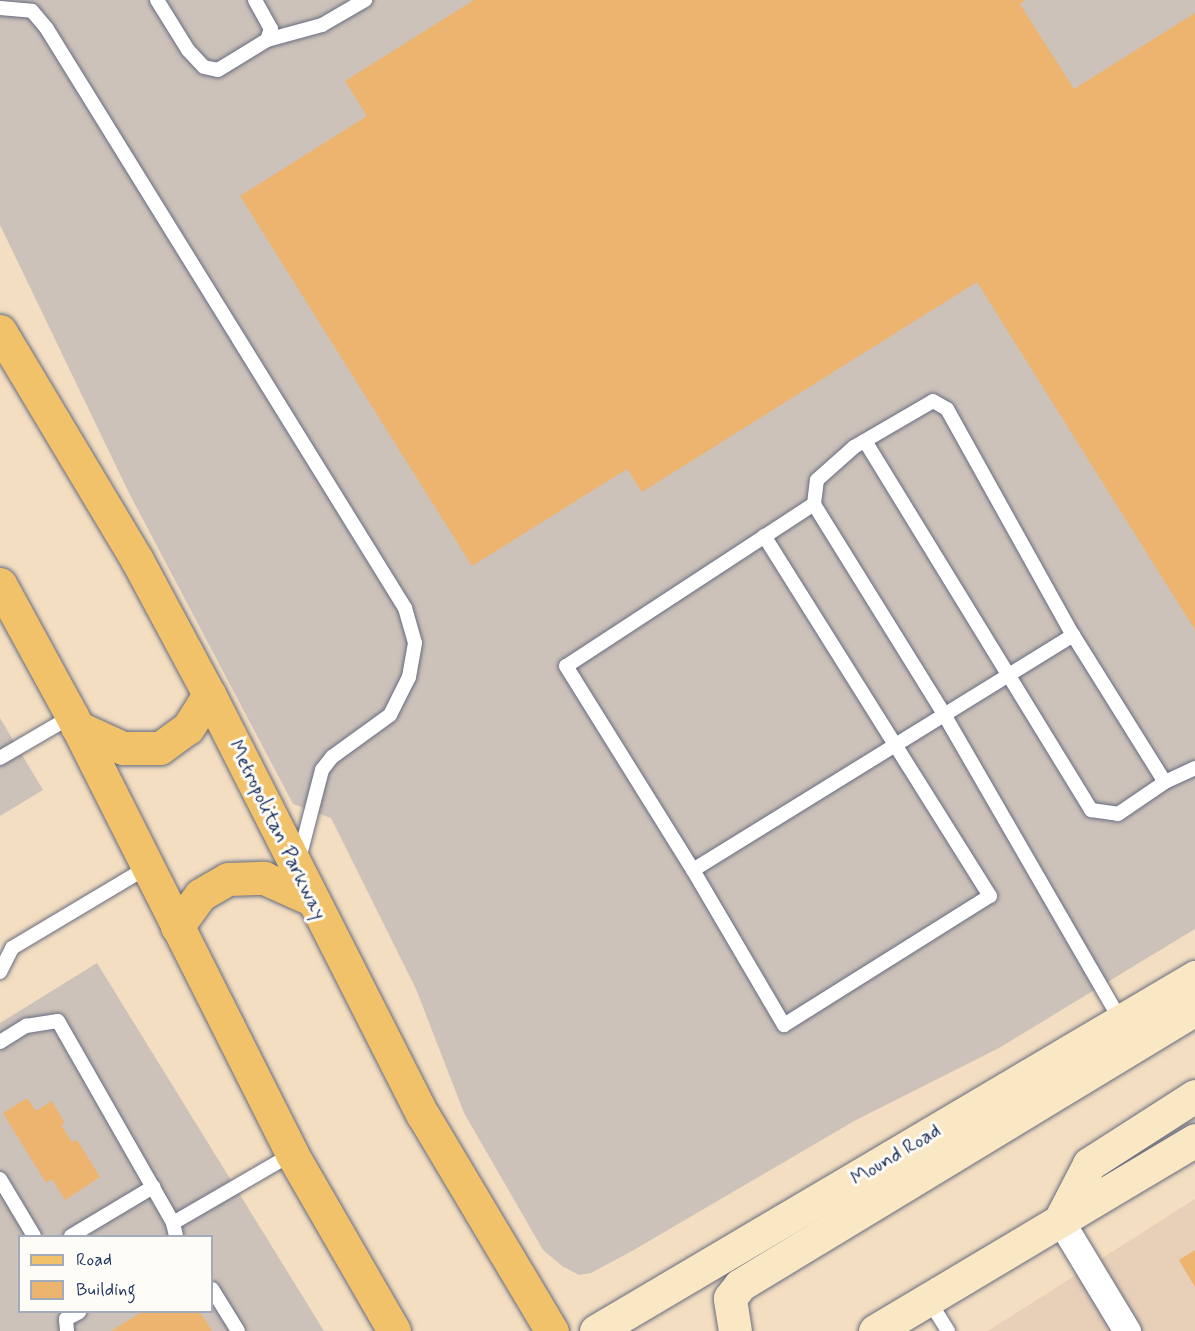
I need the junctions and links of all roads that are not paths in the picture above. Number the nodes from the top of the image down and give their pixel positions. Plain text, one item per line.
1 (157, 0) edge
2 (255, 0) edge
3 (365, 0) edge
4 (0, 8) edge
5 (267, 40) junction
6 (0, 331) edge
7 (865, 441) junction
8 (814, 504) junction
9 (764, 536) junction
10 (0, 584) edge
11 (1073, 635) junction
12 (1008, 675) junction
13 (209, 694) junction
14 (944, 714) junction
15 (75, 722) junction
16 (895, 745) junction
17 (0, 758) edge
18 (1195, 768) edge
19 (1165, 782) junction
20 (148, 867) junction
21 (693, 870) junction
22 (303, 884) junction
23 (177, 927) junction
24 (0, 972) edge
25 (1195, 977) edge
26 (1195, 1009) edge
27 (1121, 1021) junction
28 (0, 1042) edge
29 (1195, 1096) edge
30 (1195, 1140) edge
31 (292, 1155) junction
32 (0, 1179) edge
33 (153, 1188) junction
34 (1060, 1220) junction
35 (175, 1230) edge
36 (33, 1235) edge
37 (73, 1235) edge
38 (213, 1291) edge
39 (928, 1299) junction
40 (76, 1313) edge
41 (67, 1331) edge
42 (238, 1331) edge
43 (394, 1331) edge
44 (552, 1331) edge
45 (596, 1331) edge
46 (735, 1331) edge
47 (874, 1331) edge
48 (948, 1331) edge
49 (1127, 1331) edge

1 - 5 lane
2 - 5 lane
3 - 5 lane
4 - 22 lane
6 - 13 main road, Metropolitan Parkway
7 - 8 lane
7 - 11 lane
7 - 12 lane
8 - 9 lane
8 - 14 lane
9 - 16 lane
9 - 21 lane
10 - 15 main road
11 - 12 lane
11 - 19 lane
12 - 14 lane
12 - 19 lane
13 - 15 main road
13 - 22 main road, Metropolitan Parkway
14 - 16 lane
14 - 27 lane
15 - 17 lane
15 - 20 main road
16 - 21 lane
16 - 21 lane
18 - 19 lane
20 - 23 main road
20 - 24 lane
22 - 23 main road
22 - 44 main road, Metropolitan Parkway
23 - 31 main road
25 - 27 main road, Mound Road
26 - 46 main road
27 - 45 main road, Mound Road
28 - 33 lane
29 - 34 main road
30 - 34 main road
31 - 35 lane
31 - 43 main road
32 - 36 lane
33 - 35 lane
33 - 37 lane
34 - 39 main road
34 - 49 street
38 - 42 lane
39 - 47 main road
39 - 48 lane
40 - 41 lane

